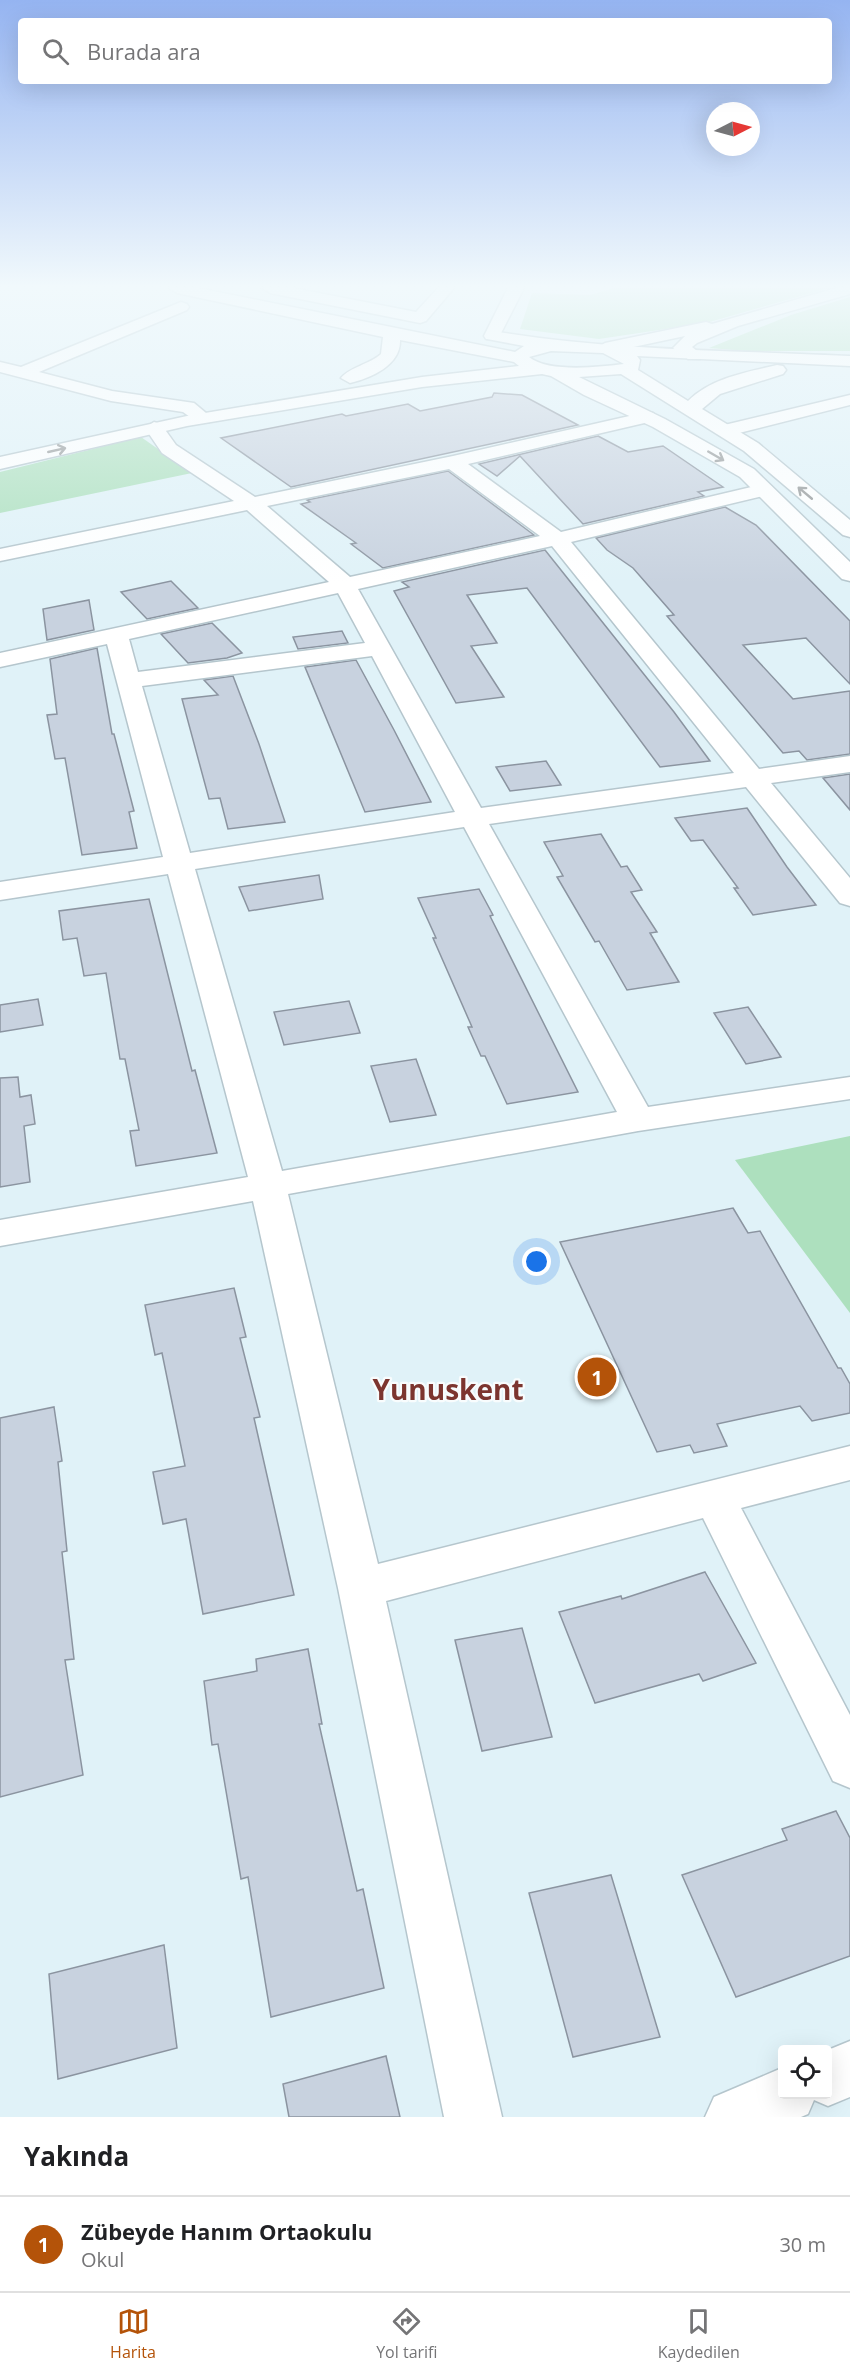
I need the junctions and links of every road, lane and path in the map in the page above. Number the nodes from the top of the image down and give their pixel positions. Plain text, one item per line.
1 (75, 387) edge
2 (301, 387) edge
3 (393, 387) edge
4 (583, 387) edge
5 (652, 387) edge
6 (725, 387) edge
7 (850, 400) edge
8 (188, 407) junction
9 (691, 412) junction
10 (647, 417) junction
11 (202, 418) junction
12 (154, 428) junction
13 (723, 431) junction
14 (0, 447) edge
15 (453, 462) junction
16 (0, 463) edge
17 (764, 490) junction
18 (251, 502) junction
19 (850, 531) edge
20 (557, 539) junction
21 (0, 555) edge
22 (850, 574) edge
23 (344, 584) junction
24 (116, 634) junction
25 (379, 648) junction
26 (0, 660) edge
27 (129, 680) junction
28 (850, 764) edge
29 (756, 778) junction
30 (471, 819) junction
31 (180, 863) junction
32 (0, 891) edge
33 (850, 897) edge
34 (850, 1088) edge
35 (638, 1120) junction
36 (268, 1186) junction
37 (0, 1233) edge
38 (850, 1463) edge
39 (714, 1498) junction
40 (361, 1588) junction
41 (850, 1765) edge
42 (850, 2069) edge
43 (832, 2076) edge
44 (778, 2098) edge
45 (473, 2117) edge
46 (734, 2117) edge

1 - 8 street
2 - 8 street
3 - 11 street
4 - 10 street
5 - 9 street
6 - 9 street
7 - 13 street
8 - 11 street
8 - 14 street
9 - 13 street
10 - 15 street
10 -> 17 street
11 - 12 street
16 -> 12 street
12 - 18 street
19 -> 13 street
15 - 18 street
15 - 20 street
17 - 20 street
17 - 22 street
18 - 21 street
18 - 23 street
20 - 23 street
20 - 29 street
23 - 24 street
23 - 25 street
24 - 26 street
24 - 27 street
25 - 27 street
25 - 30 street
27 - 31 street
28 - 29 street
29 - 30 street
29 - 33 street
30 - 31 street
30 - 35 street
31 - 32 street
31 - 36 street
34 - 35 street
35 - 36 street
36 - 37 street
36 - 40 street
38 - 39 street
39 - 40 street
39 - 41 street
40 - 45 street
42 - 43 street
44 - 46 street

